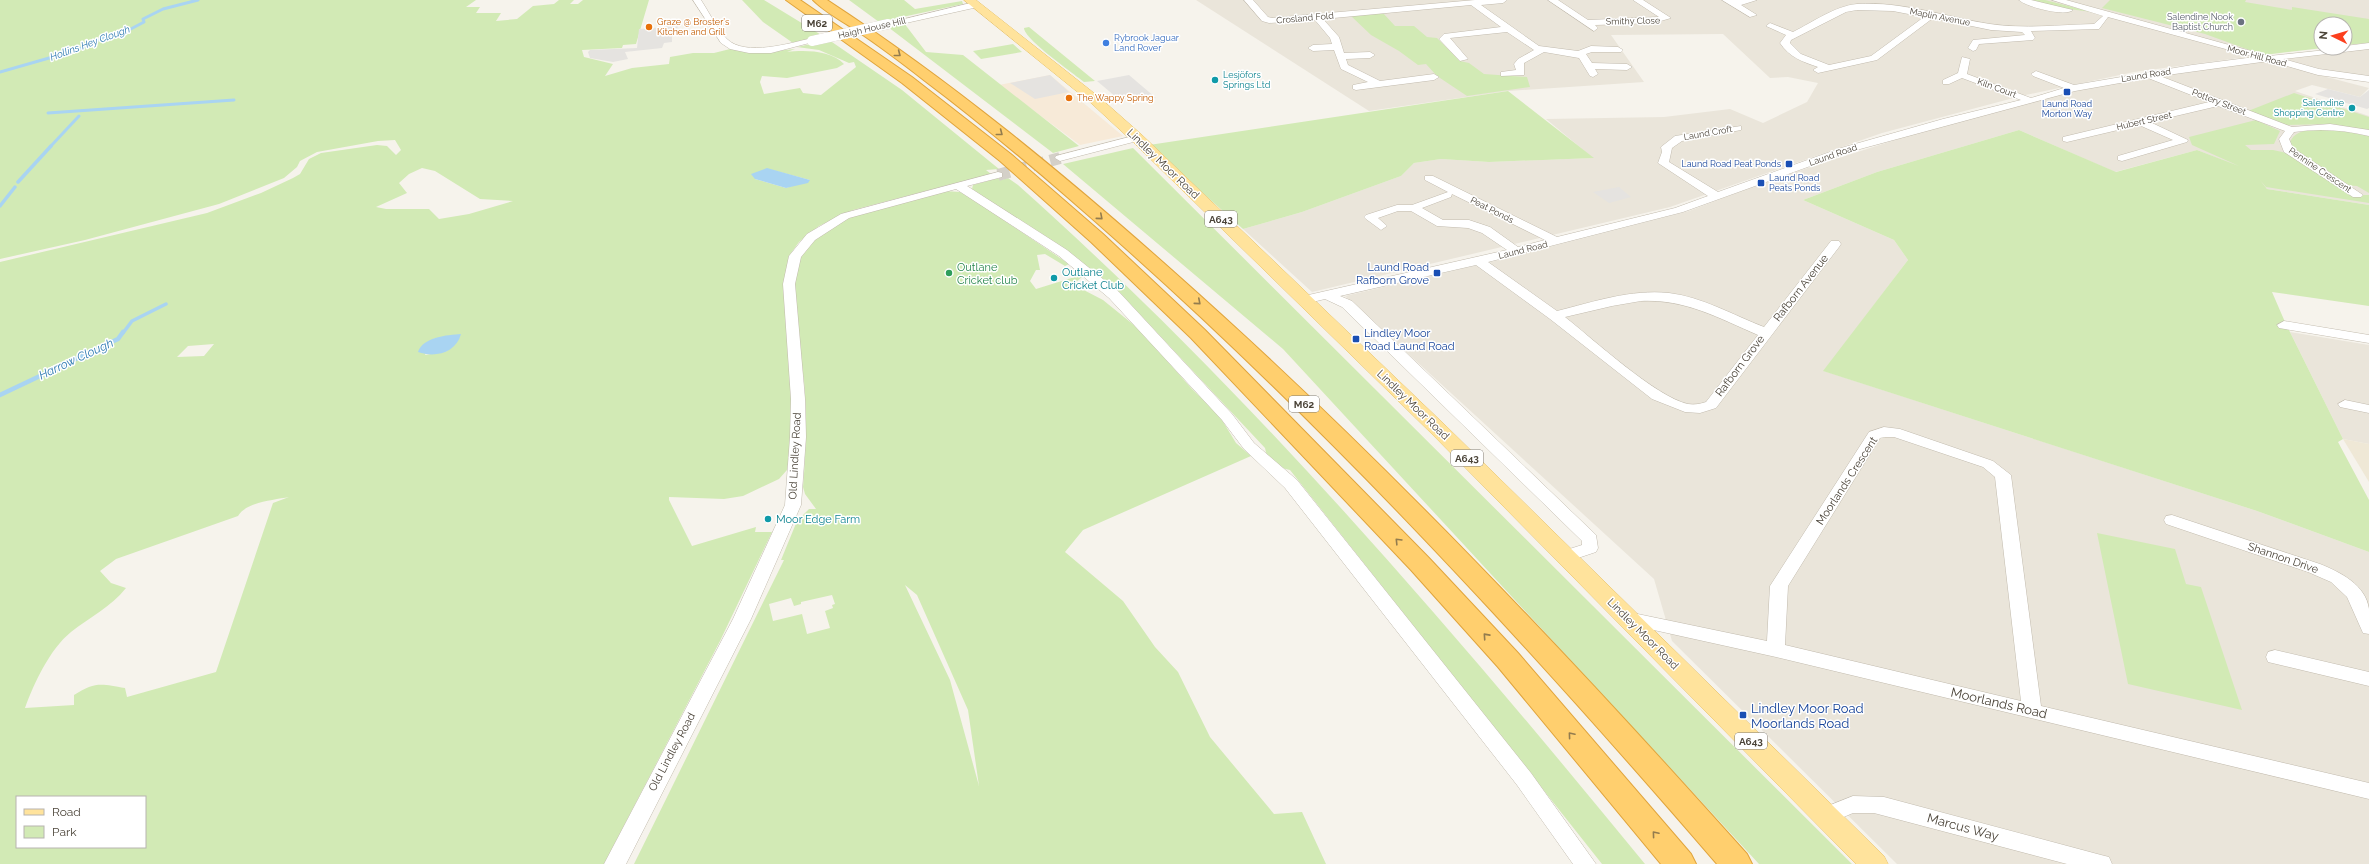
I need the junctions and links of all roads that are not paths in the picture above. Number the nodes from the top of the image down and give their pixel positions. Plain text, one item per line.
1 (697, 0) edge
2 (819, 0) edge
3 (831, 0) edge
4 (1248, 0) edge
5 (1503, 0) edge
6 (1552, 0) edge
7 (1637, 0) edge
8 (1753, 0) edge
9 (2023, 0) edge
10 (2056, 0) edge
11 (787, 2) edge
12 (972, 2) edge
13 (1730, 2) edge
14 (1359, 3) dead end
15 (1440, 3) edge
16 (1474, 3) junction
17 (1371, 11) junction
18 (1753, 15) dead end
19 (1932, 15) junction
20 (1317, 17) junction
21 (2104, 18) junction
22 (1586, 23) junction
23 (2146, 23) junction
24 (1770, 26) dead end
25 (1595, 28) dead end
26 (1508, 29) junction
27 (2023, 29) junction
28 (872, 34) junction
29 (1794, 35) junction
30 (2369, 46) edge
31 (1313, 48) dead end
32 (1973, 48) dead end
33 (1541, 50) junction
34 (1618, 50) dead end
35 (1339, 52) junction
36 (1579, 54) junction
37 (1370, 55) dead end
38 (2263, 58) junction
39 (1463, 59) dead end
40 (1965, 59) dead end
41 (1627, 67) dead end
42 (1828, 68) junction
43 (1811, 72) dead end
44 (1504, 74) dead end
45 (2036, 74) dead end
46 (2146, 74) junction
47 (1962, 75) junction
48 (1434, 77) dead end
49 (2369, 79) edge
50 (1946, 82) dead end
51 (1377, 83) junction
52 (1356, 87) dead end
53 (2073, 88) junction
54 (2032, 101) junction
55 (2221, 102) junction
56 (2140, 122) junction
57 (1737, 128) dead end
58 (2291, 130) junction
59 (2369, 133) edge
60 (1137, 138) junction
61 (2067, 139) dead end
62 (1060, 158) tunnel mouth
63 (2122, 158) dead end
64 (998, 175) tunnel mouth
65 (1429, 178) dead end
66 (957, 185) junction
67 (1447, 195) dead end
68 (2357, 195) dead end
69 (1716, 196) junction
70 (1413, 208) junction
71 (1381, 226) dead end
72 (1555, 241) junction
73 (1835, 244) dead end
74 (1516, 251) junction
75 (1478, 261) junction
76 (1327, 295) junction
77 (1304, 300) junction
78 (1555, 316) junction
79 (2284, 325) dead end
80 (1766, 332) junction
81 (2369, 339) edge
82 (2345, 404) dead end
83 (2369, 409) edge
84 (2172, 520) dead end
85 (1566, 556) junction
86 (1628, 618) junction
87 (2369, 628) edge
88 (1776, 650) junction
89 (2275, 657) dead end
90 (2369, 679) edge
91 (2032, 711) junction
92 (2369, 790) edge
93 (1825, 816) junction
94 (2073, 860) edge
95 (615, 864) edge
96 (1585, 864) edge
97 (1680, 864) edge
98 (1736, 864) edge
99 (1874, 864) edge
100 (2101, 864) edge

1 - 28 street, Haigh House Hill, bridge
2 - 28 highway, M62
3 - 28 highway, M62
4 - 20 street, Crosland Fold
5 - 16 street, Crosland Fold
6 - 22 street
7 - 22 street, Smithy Close
8 - 13 street
9 - 21 street, Moor Hill Road
10 - 23 street, Moor Hill Road
11 - 28 highway, M62
12 - 28 street, Haigh House Hill
12 - 60 main road, Lindley Moor Road / A643
13 - 18 street
14 - 17 street
15 - 16 street, Crosland Fold
15 - 17 street, Crosland Fold
16 - 26 street
17 - 20 street, Crosland Fold
19 - 27 street, Maplin Avenue
19 - 29 street, Maplin Avenue
19 - 42 street
20 - 35 street
21 - 23 street, Moor Hill Road
21 - 27 street, Maplin Avenue
22 - 25 street
23 - 38 street, Moor Hill Road
24 - 29 street
26 - 33 street
26 - 39 street
27 - 32 street
97 -> 28 highway, M62
28 -> 98 highway, M62
29 - 42 street
30 - 38 street, Laund Road
31 - 35 street
33 - 36 street
33 - 44 street
34 - 36 street
35 - 37 street
35 - 51 street
36 - 41 street
38 - 46 street, Laund Road
38 - 49 street, Moor Hill Road
40 - 47 street
42 - 43 street
45 - 53 street
46 - 53 street, Laund Road
46 - 55 street, Pottery Street
47 - 50 street
47 - 54 street, Kiln Court
48 - 51 street
51 - 52 street
53 - 54 street, Laund Road
54 - 69 street, Laund Road
55 - 56 street, Hubert Street
55 - 58 street, Pottery Street
56 - 61 street, Hubert Street
56 - 63 street
57 - 69 street, Laund Croft
58 - 59 street, Pennine Crescent
58 - 68 street, Pennine Crescent
60 - 62 street
60 - 77 main road, Lindley Moor Road / A643
64 - 66 street, Old Lindley Road
65 - 72 street, Peat Ponds
66 - 95 street, Old Lindley Road
66 - 96 street
67 - 70 street
69 - 72 street, Laund Road
70 - 71 street
70 - 74 street
72 - 74 street, Laund Road
73 - 80 street, Rafborn Avenue
74 - 75 street, Laund Road
75 - 76 street, Laund Road
75 - 78 street, Rafborn Grove
76 - 77 street, Laund Road
76 - 85 street
77 - 85 main road, Lindley Moor Road / A643
78 - 80 street, Rafborn Grove
78 - 80 street, Rafborn Grove
79 - 81 street
82 - 83 street
84 - 87 street, Shannon Drive
85 - 86 main road, Lindley Moor Road / A643
86 - 88 street, Moorlands Road
86 - 93 main road, Lindley Moor Road / A643
88 - 91 street, Moorlands Road
88 - 91 street, Moorlands Crescent
89 - 90 street
91 - 92 street, Moorlands Road
93 - 94 street, Marcus Way
93 - 99 main road, Lindley Moor Road / A643
94 - 100 street, Marcus Way

